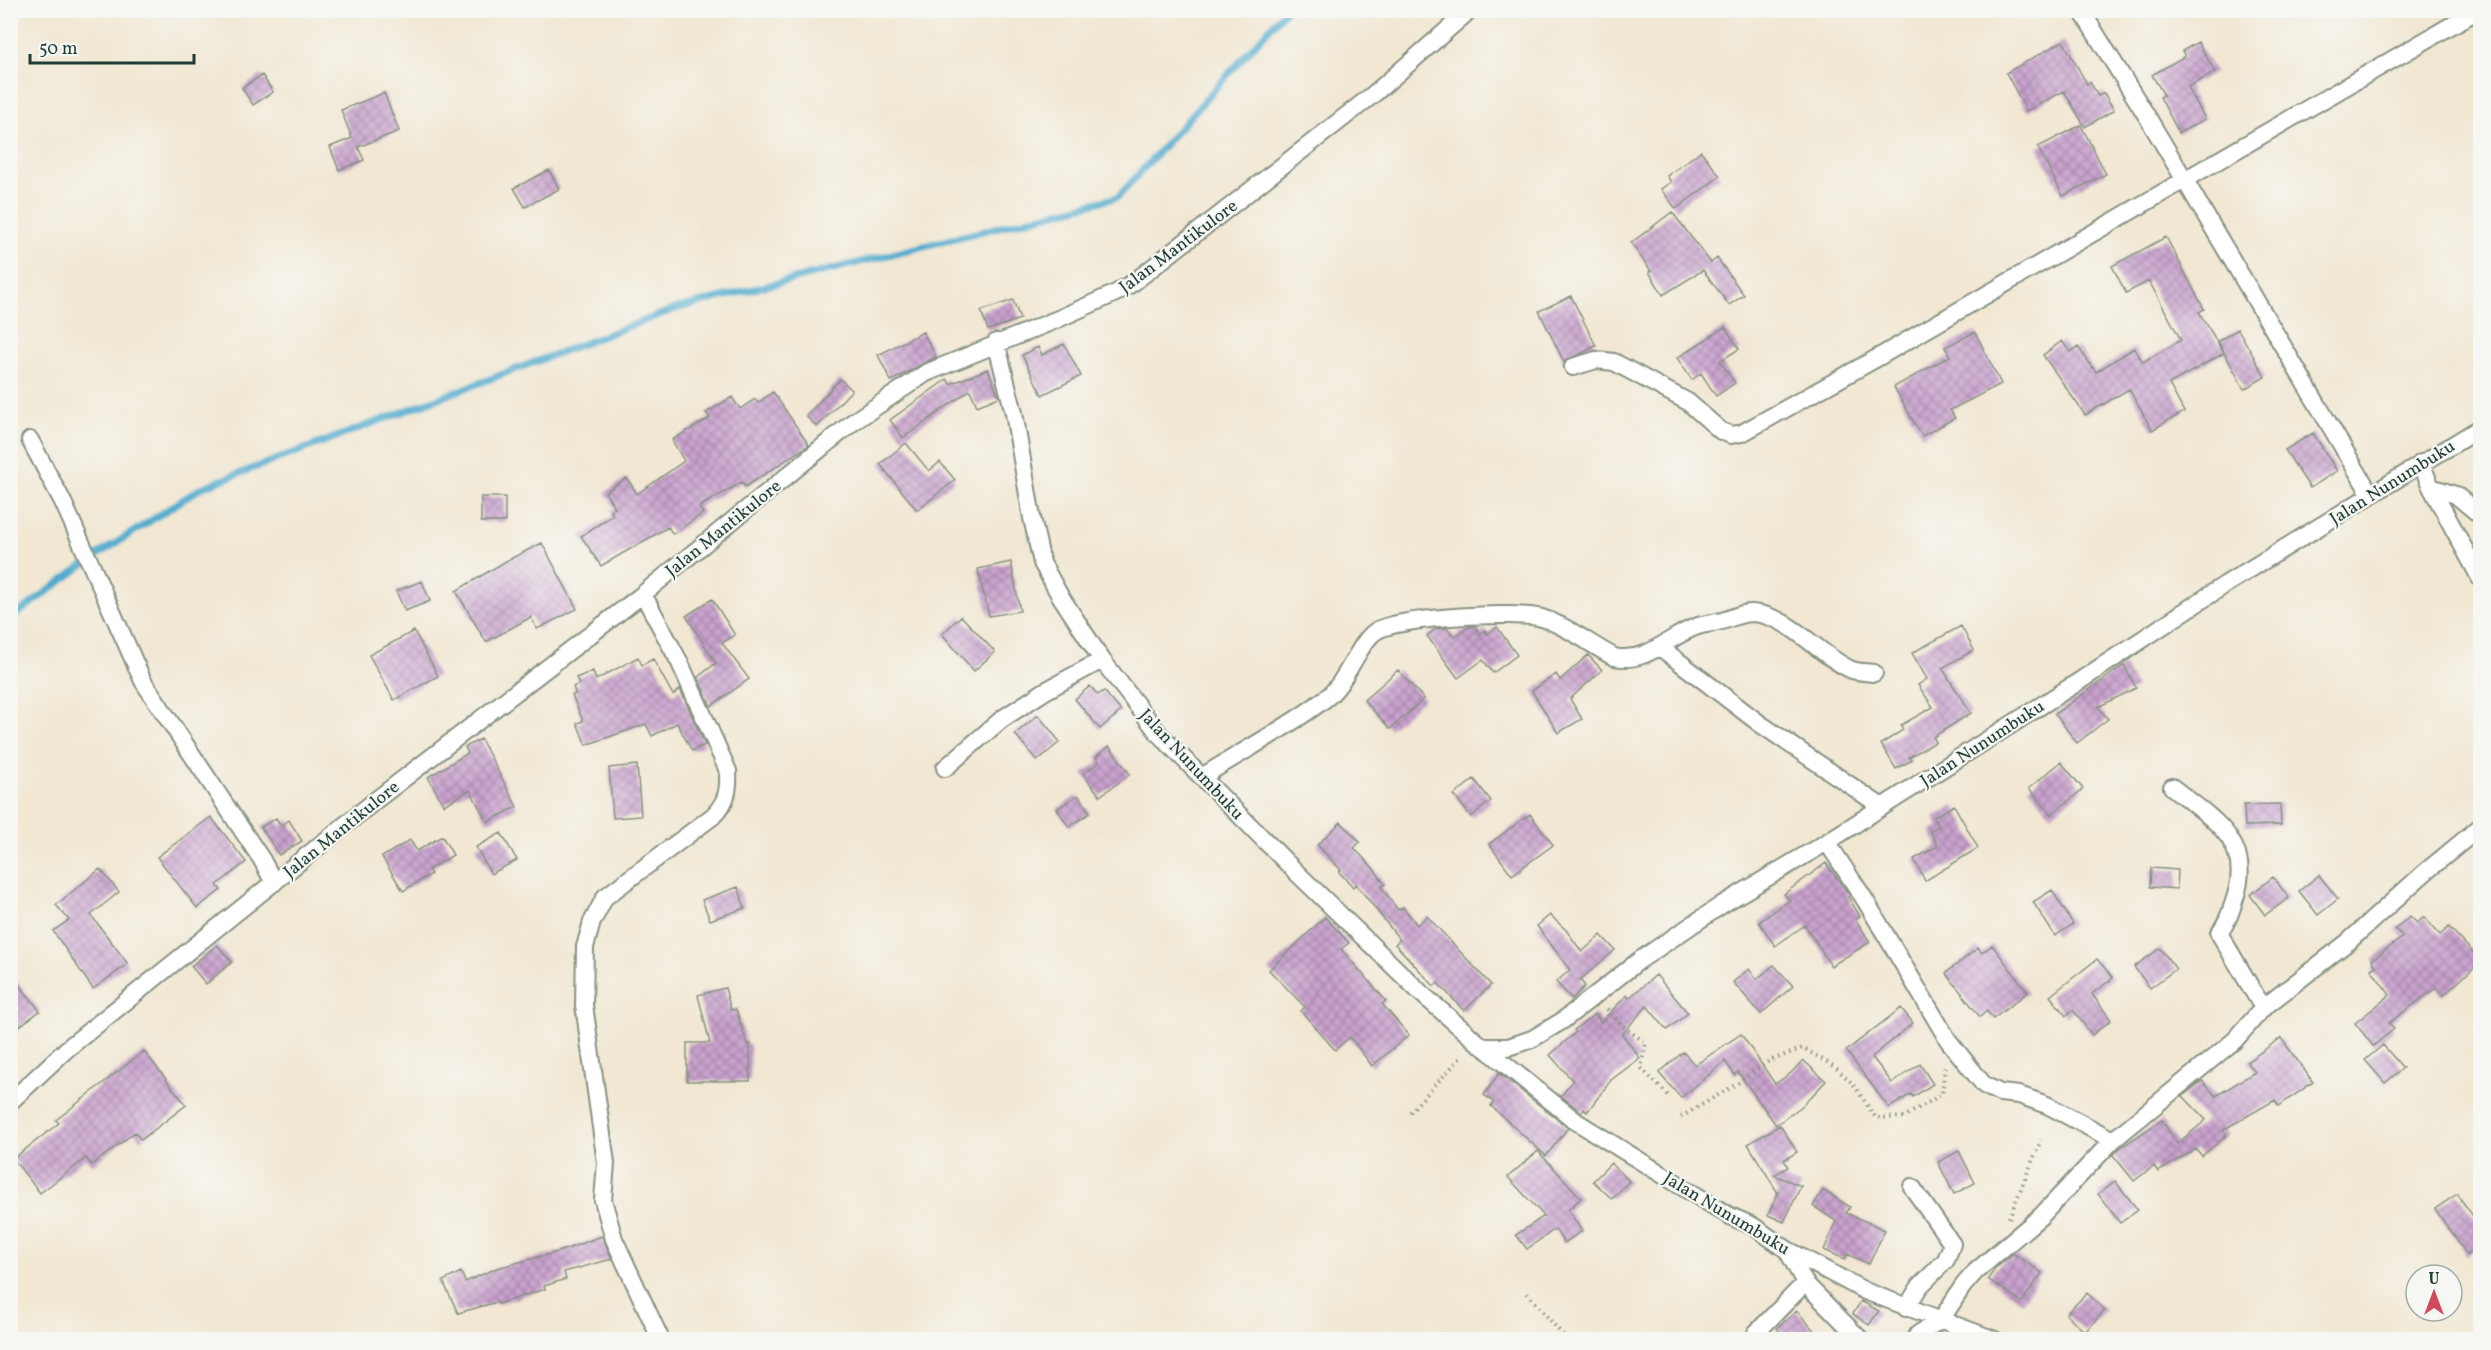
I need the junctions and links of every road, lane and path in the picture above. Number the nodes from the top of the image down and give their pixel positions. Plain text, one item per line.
1 (1470, 10) edge
2 (2081, 10) edge
3 (2478, 10) edge
4 (2184, 180) junction
5 (996, 342) junction
6 (1573, 367) dead end
7 (2481, 428) edge
8 (30, 440) dead end
9 (2421, 463) junction
10 (2431, 487) junction
11 (2371, 495) junction
12 (2481, 515) edge
13 (2481, 578) edge
14 (643, 594) junction
15 (1661, 648) junction
16 (1102, 660) junction
17 (1874, 673) dead end
18 (945, 768) dead end
19 (1202, 777) junction
20 (2172, 787) dead end
21 (1882, 807) junction
22 (2481, 827) edge
23 (1827, 842) junction
24 (274, 883) junction
25 (1594, 996) junction
26 (2263, 1008) junction
27 (1948, 1040) junction
28 (1480, 1044) junction
29 (1668, 1095) dead end
30 (10, 1102) edge
31 (1410, 1112) dead end
32 (1682, 1117) dead end
33 (2041, 1140) dead end
34 (2112, 1140) junction
35 (1911, 1187) dead end
36 (2006, 1226) dead end
37 (1786, 1249) junction
38 (1805, 1283) junction
39 (1527, 1293) dead end
40 (1906, 1308) junction
41 (1941, 1320) junction
42 (661, 1340) edge
43 (1567, 1340) edge
44 (1754, 1340) edge
45 (1861, 1340) edge
46 (1915, 1340) edge
47 (1995, 1340) edge

1 - 5 street, Jalan Mantikulore
2 - 4 street
3 - 4 street
4 - 6 street
4 - 11 street
5 - 14 street, Jalan Mantikulore
5 - 16 street, Jalan Nunumbuku
7 - 9 street, Jalan Nunumbuku
8 - 24 street
9 - 10 street
9 - 11 street, Jalan Nunumbuku
10 - 12 street
10 - 13 street
11 - 21 street, Jalan Nunumbuku
14 - 24 street, Jalan Mantikulore
14 - 42 street
15 - 17 street
15 - 19 street
15 - 21 street
16 - 18 street
16 - 19 street, Jalan Nunumbuku
19 - 28 street, Jalan Nunumbuku
20 - 26 street
21 - 23 street, Jalan Nunumbuku
22 - 26 street
23 - 25 street, Jalan Nunumbuku
23 - 27 street
24 - 30 street, Jalan Mantikulore
25 - 28 street, Jalan Nunumbuku
25 - 29 path
26 - 34 street
27 - 32 path
27 - 34 street
28 - 31 path
28 - 37 street, Jalan Nunumbuku
33 - 36 path
34 - 41 street
35 - 40 street
37 - 38 street
37 - 40 street, Jalan Nunumbuku
38 - 44 street
38 - 45 street
39 - 43 path
40 - 41 street, Jalan Nunumbuku
41 - 46 street
41 - 47 street, Jalan Nunumbuku

